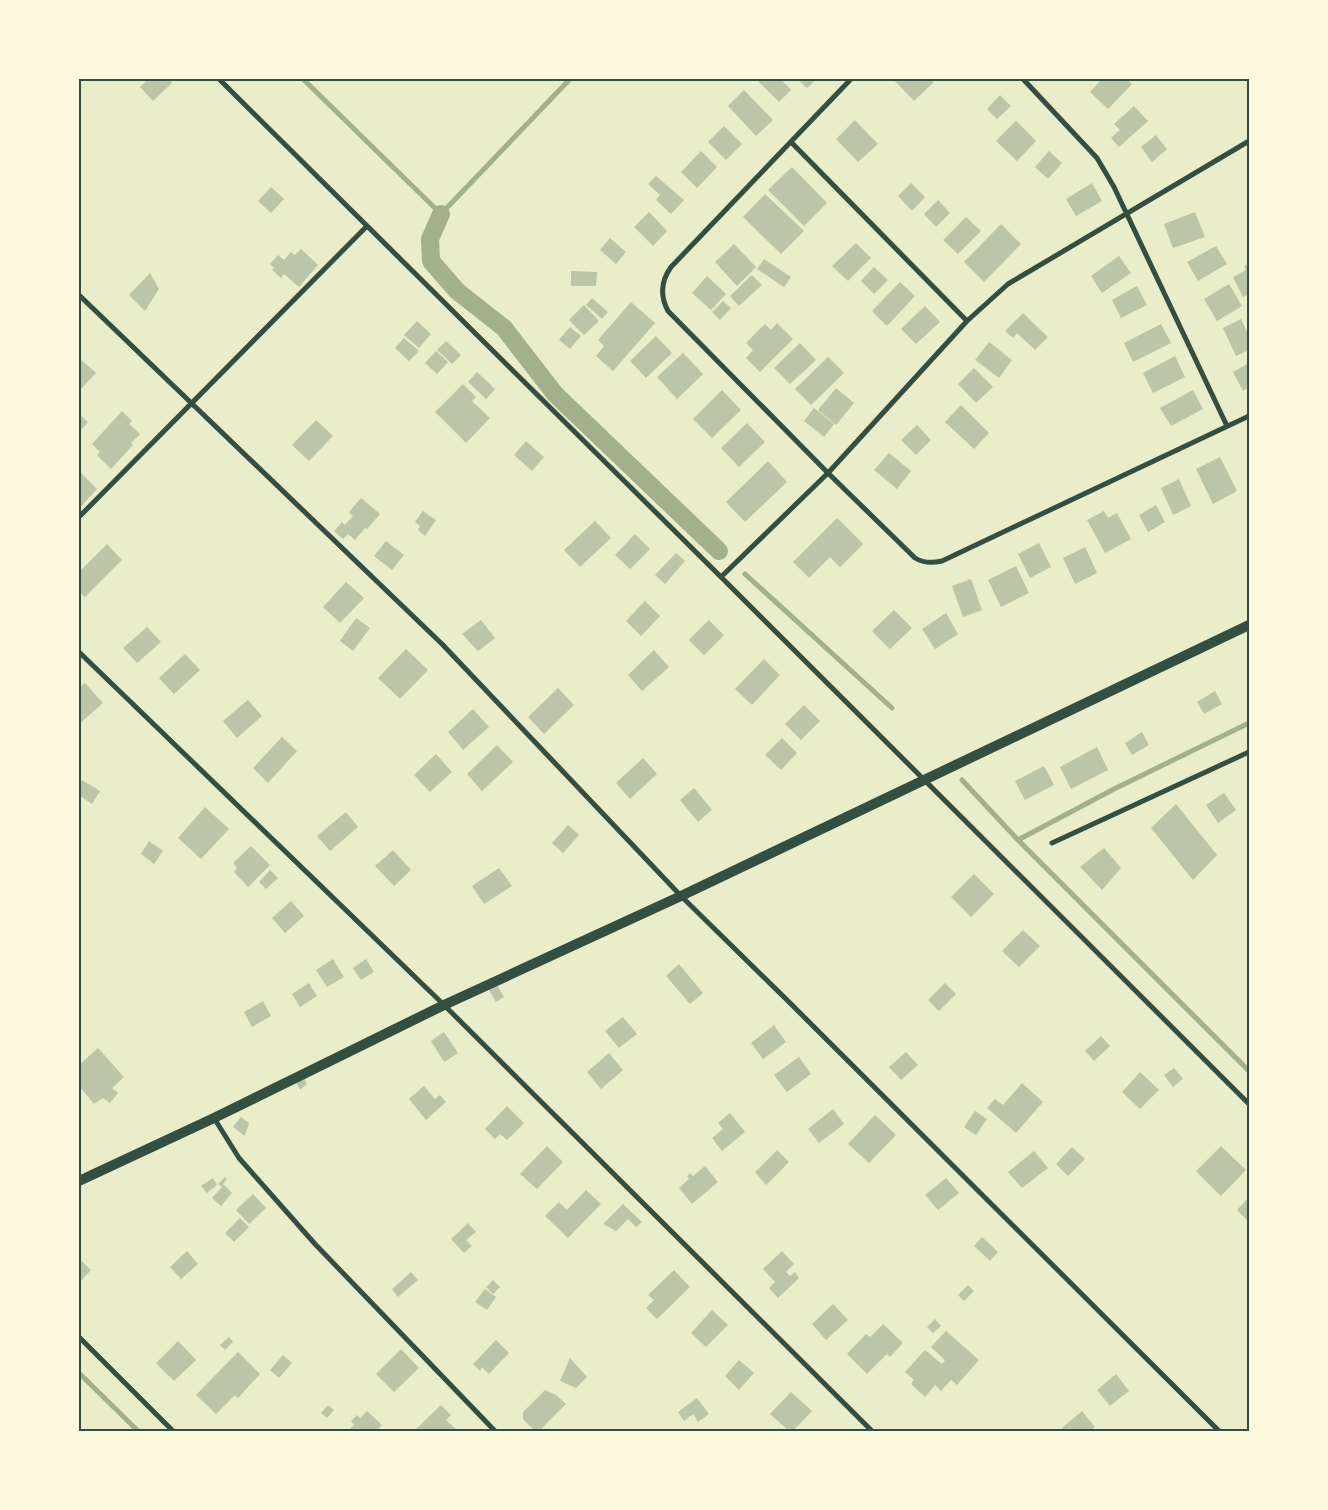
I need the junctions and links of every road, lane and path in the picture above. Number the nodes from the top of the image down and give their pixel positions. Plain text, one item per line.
1 (219, 79) edge
2 (851, 79) edge
3 (1023, 79) edge
4 (1249, 141) edge
5 (791, 142) junction
6 (1126, 213) junction
7 (367, 226) junction
8 (79, 295) edge
9 (967, 320) junction
10 (191, 404) junction
11 (1249, 416) edge
12 (1228, 426) junction
13 (828, 473) junction
14 (79, 517) edge
15 (721, 577) junction
16 (1249, 625) edge
17 (79, 652) edge
18 (1249, 752) edge
19 (922, 779) junction
20 (1052, 844) dead end
21 (680, 896) junction
22 (444, 1005) junction
23 (1249, 1104) edge
24 (214, 1118) junction
25 (79, 1181) edge
26 (79, 1337) edge
27 (173, 1431) edge
28 (495, 1431) edge
29 (872, 1431) edge
30 (1219, 1431) edge

1 - 7 street
2 - 5 street
3 - 6 street
4 - 6 street
5 - 9 street
5 - 13 street
6 - 9 street
6 - 12 street
7 - 10 street
7 - 15 street
8 - 10 street
9 - 13 street
10 - 14 street
10 - 21 street
11 - 12 street
12 - 13 street
13 - 15 street
15 - 19 street
16 - 19 main road
17 - 22 street
18 - 20 street
19 - 21 main road
19 - 23 street
21 - 22 main road
21 - 30 street
22 - 24 main road
22 - 29 street
24 - 25 main road
24 - 28 street
26 - 27 street

